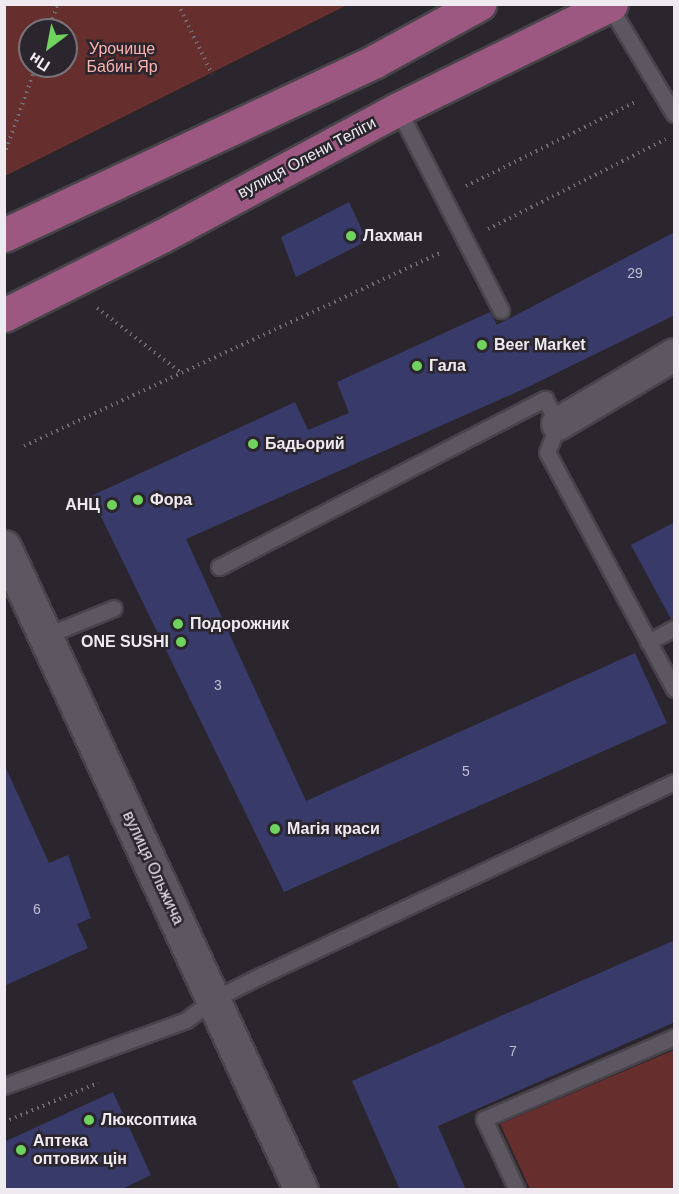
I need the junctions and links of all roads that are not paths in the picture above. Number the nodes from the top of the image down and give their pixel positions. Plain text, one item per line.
1 (479, 4) edge
2 (610, 5) edge
3 (398, 109) junction
4 (675, 114) edge
5 (4, 235) edge
6 (501, 310) dead end
7 (4, 315) edge
8 (675, 355) edge
9 (558, 424) junction
10 (4, 547) edge
11 (219, 567) dead end
12 (114, 608) dead end
13 (675, 628) edge
14 (45, 636) junction
15 (648, 642) junction
16 (675, 689) edge
17 (675, 782) edge
18 (214, 999) junction
19 (675, 1037) edge
20 (4, 1086) edge
21 (297, 1187) edge
22 (517, 1190) edge

1 - 5 main road
2 - 3 main road, вулиця Олени Теліги
2 - 4 lane
3 - 6 lane
3 - 7 main road, вулиця Олени Теліги
8 - 9 street
9 - 11 lane
9 - 15 lane
10 - 14 main road, вулиця Ольжича
12 - 14 lane
13 - 15 lane
14 - 18 main road, вулиця Ольжича
15 - 16 lane
17 - 18 lane
18 - 20 lane
18 - 21 main road, вулиця Ольжича
19 - 22 lane

